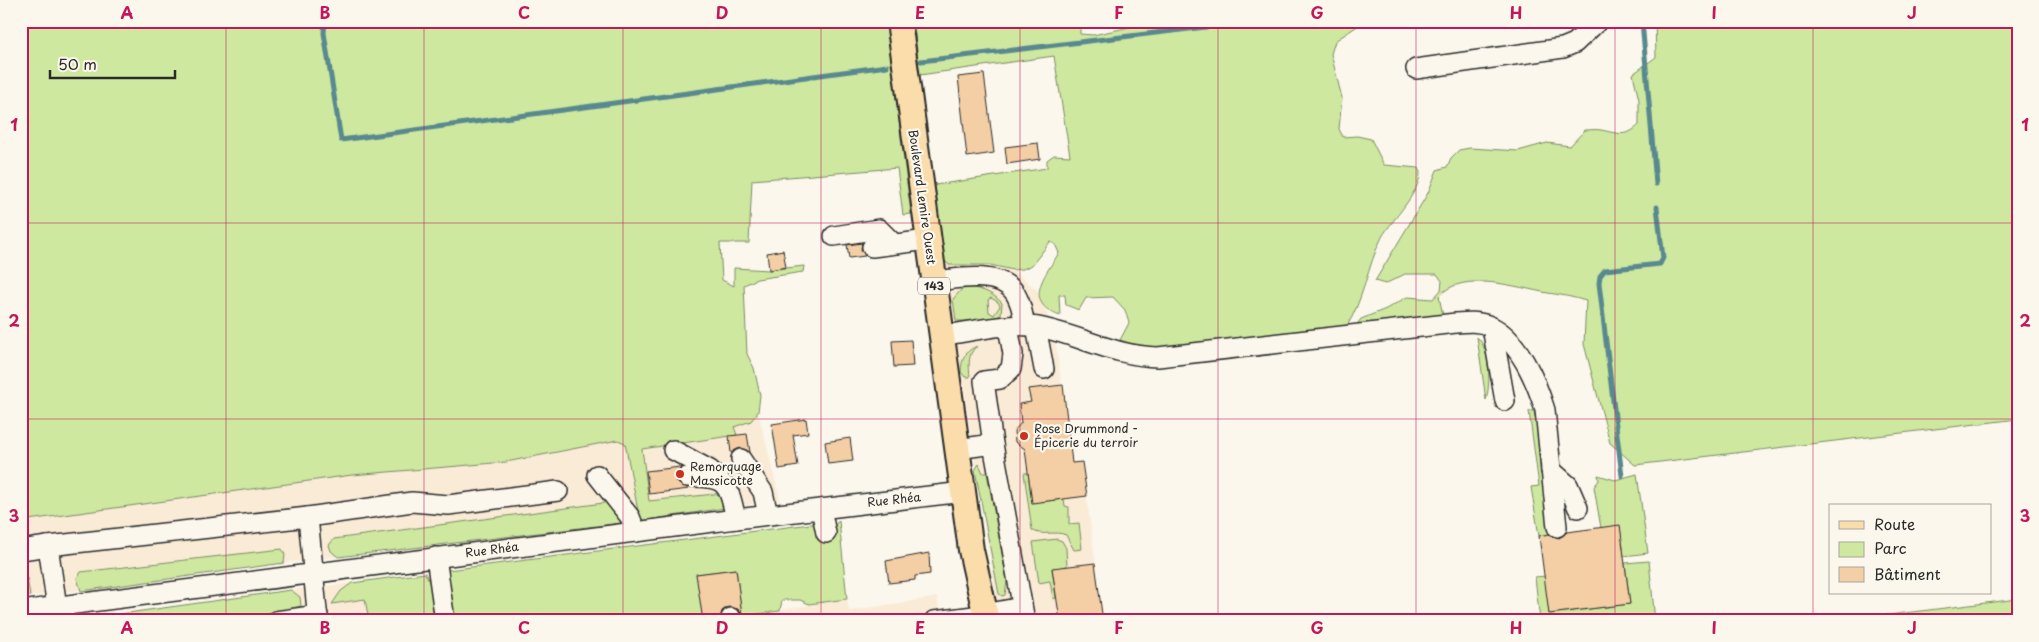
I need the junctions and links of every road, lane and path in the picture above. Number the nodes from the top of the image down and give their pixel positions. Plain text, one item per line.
1 (900, 21) edge
2 (1598, 21) edge
3 (1416, 69) dead end
4 (834, 236) dead end
5 (928, 240) junction
6 (894, 244) junction
7 (872, 247) dead end
8 (934, 281) junction
9 (1023, 326) junction
10 (1492, 327) junction
11 (941, 336) junction
12 (1044, 369) dead end
13 (1505, 401) dead end
14 (993, 444) junction
15 (957, 449) junction
16 (673, 450) dead end
17 (741, 459) dead end
18 (1551, 470) junction
19 (597, 475) dead end
20 (687, 477) dead end
21 (723, 482) junction
22 (558, 491) dead end
23 (963, 492) junction
24 (821, 508) junction
25 (1578, 508) dead end
26 (768, 515) junction
27 (308, 517) junction
28 (736, 519) junction
29 (1557, 527) dead end
30 (636, 532) junction
31 (826, 533) dead end
32 (48, 546) junction
33 (21, 550) edge
34 (436, 557) junction
35 (314, 574) junction
36 (21, 611) edge
37 (58, 614) edge
38 (1023, 614) edge
39 (318, 618) edge
40 (980, 618) edge
41 (276, 621) edge
42 (445, 621) edge
43 (934, 621) edge

1 - 5 main road, Boulevard Lemire Ouest / 143
2 - 3 street
4 - 6 street
5 - 6 street
5 - 8 main road, Boulevard Lemire Ouest / 143
6 - 7 street
8 - 9 street
8 - 11 main road, Boulevard Lemire Ouest / 143
9 - 10 street
9 - 11 street
9 - 12 street
9 - 14 street
10 - 13 street
10 - 18 street
11 - 15 main road, Boulevard Lemire Ouest / 143
14 - 15 street
14 - 38 street
15 - 23 main road, Boulevard Lemire Ouest / 143
16 - 21 street
17 - 26 street
18 - 25 street
18 - 29 street
19 - 30 street
20 - 21 street
21 - 28 street
22 - 27 street
23 - 24 street, Rue Rhéa
23 - 40 main road, Boulevard Lemire Ouest / 143
24 - 26 street, Rue Rhéa
24 - 31 street
26 - 28 street, Rue Rhéa
27 - 32 street
27 - 35 street
28 - 30 street, Rue Rhéa
30 - 34 street, Rue Rhéa
32 - 33 street
32 - 37 street
34 - 35 street, Rue Rhéa
34 - 42 street
35 - 37 street, Rue Rhéa
35 - 39 street
36 - 37 street, Rue Rhéa
38 - 40 street
39 - 41 street
40 - 43 street

